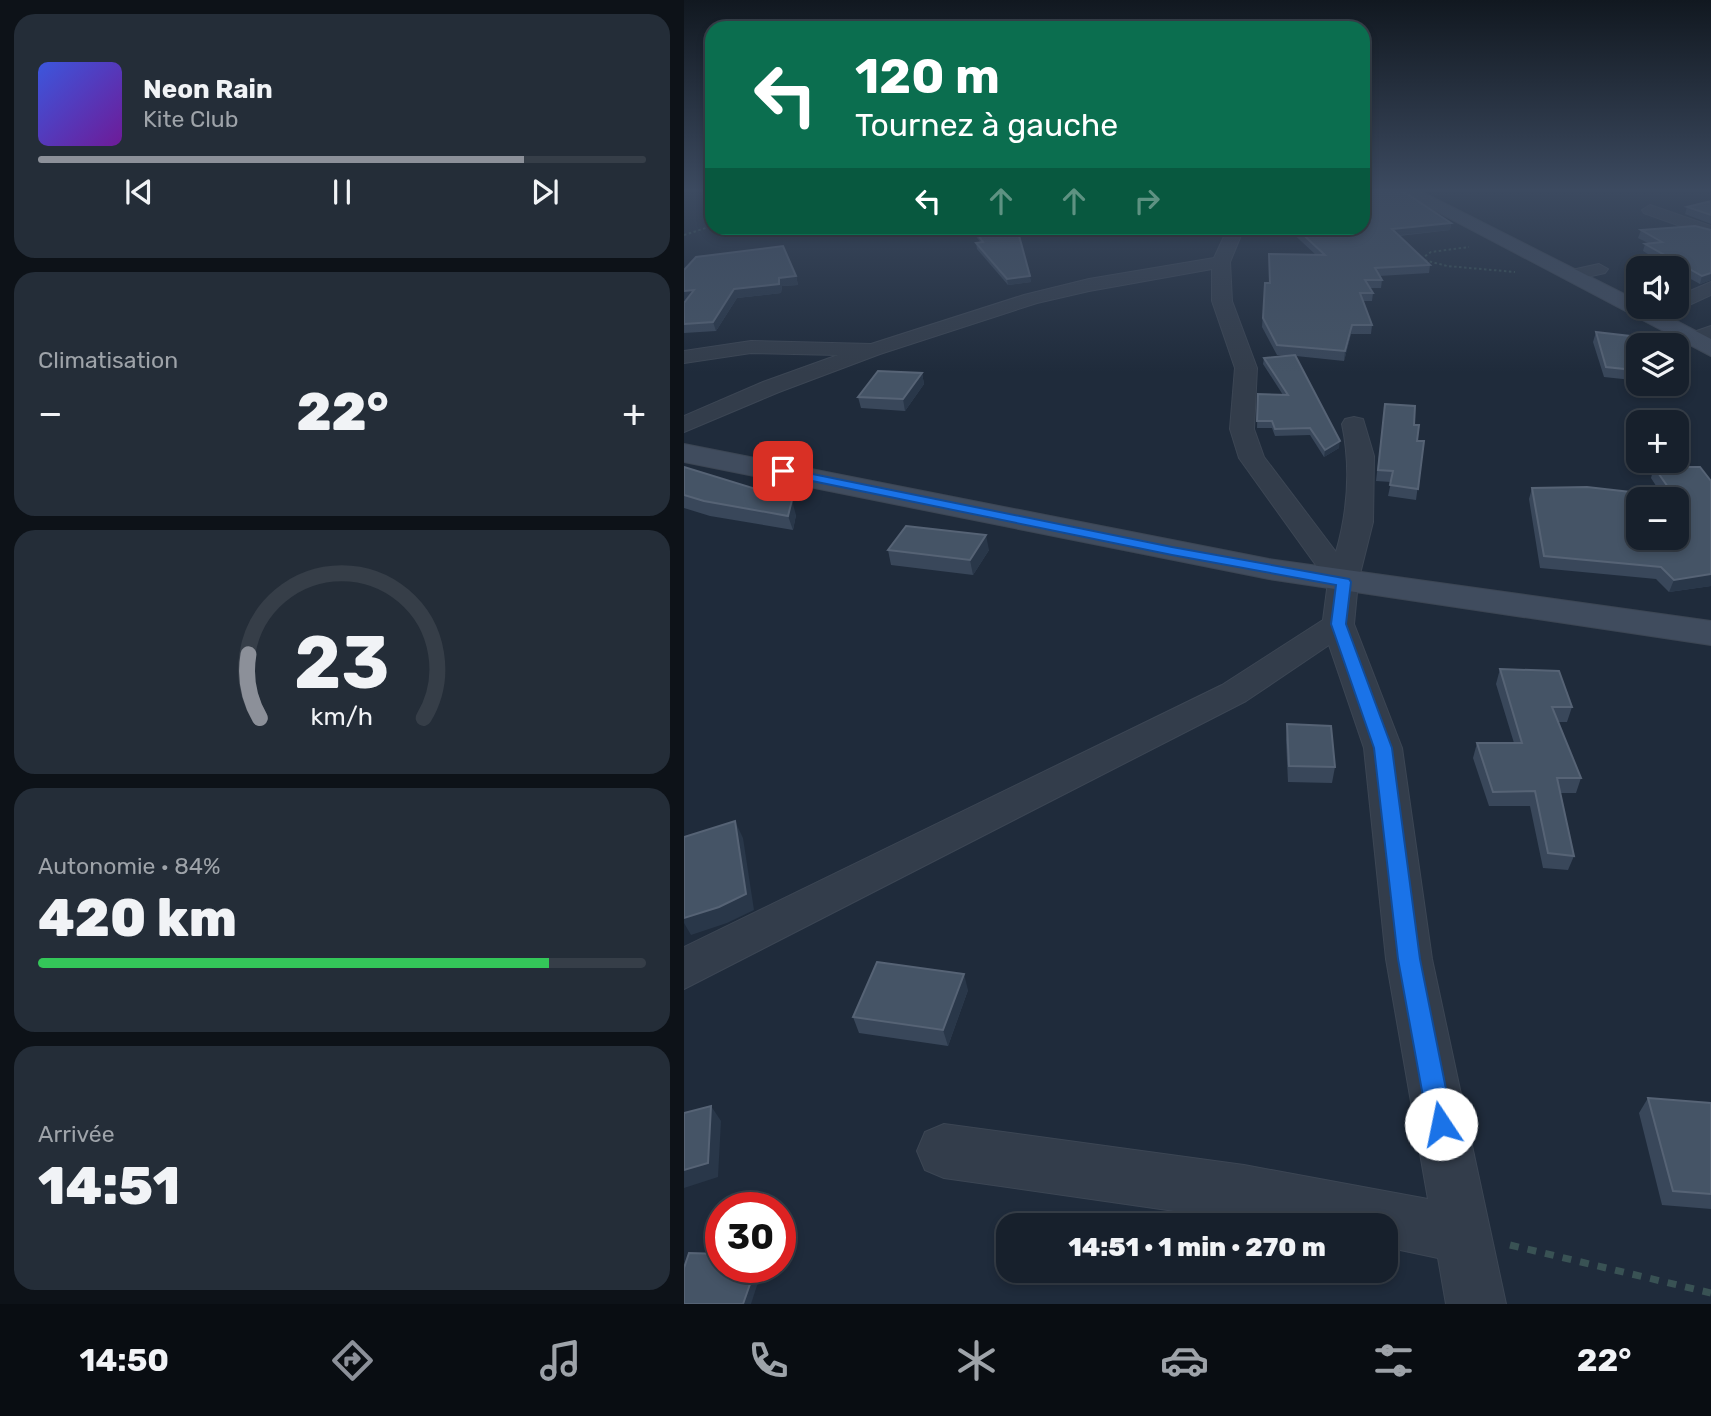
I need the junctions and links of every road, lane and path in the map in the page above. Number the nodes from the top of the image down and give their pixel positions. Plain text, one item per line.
1 (1226, 251) edge
2 (1439, 251) edge
3 (1525, 251) edge
4 (1560, 251) edge
5 (1413, 259) edge
6 (1421, 259) junction
7 (1221, 262) junction
8 (1599, 270) junction
9 (1522, 272) dead end
10 (1573, 275) junction
11 (1626, 283) edge
12 (1711, 288) edge
13 (1689, 298) edge
14 (1689, 319) edge
15 (1705, 332) edge
16 (1711, 349) edge
17 (873, 351) junction
18 (684, 357) edge
19 (1354, 424) dead end
20 (684, 425) edge
21 (684, 453) edge
22 (1341, 603) junction
23 (1711, 633) edge
24 (684, 969) edge
25 (944, 1151) dead end
26 (1462, 1234) junction
27 (1711, 1293) edge
28 (1476, 1304) edge

1 - 7 street
2 - 6 path
3 - 10 main road
4 - 8 main road
5 - 6 path
6 - 9 path
7 - 17 street
7 - 22 street
8 - 10 street
8 - 11 main road
10 - 15 main road
12 - 13 street
14 - 15 main road
15 - 16 main road
17 - 18 street
17 - 20 street
19 - 22 street
21 - 22 main road
22 - 23 main road
22 - 24 street
22 - 26 street
25 - 26 street
26 - 27 path
26 - 28 street

